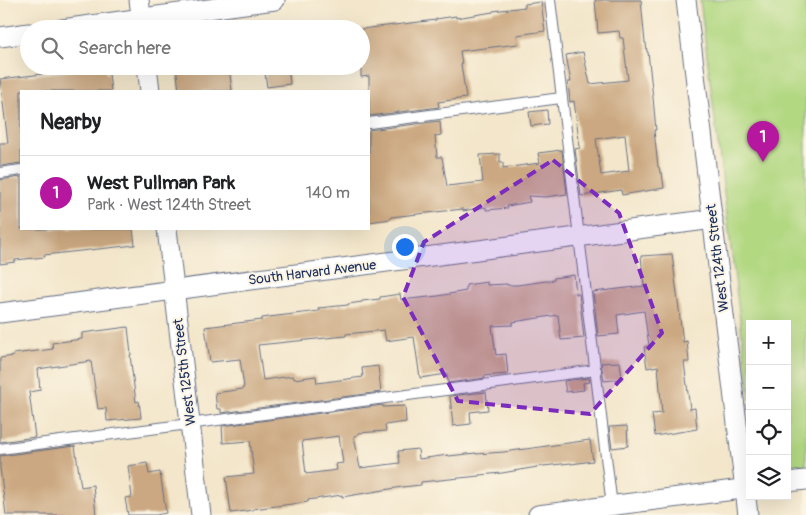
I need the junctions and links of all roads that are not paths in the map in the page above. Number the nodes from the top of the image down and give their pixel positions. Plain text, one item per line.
1 (275, 0) edge
2 (550, 0) edge
3 (686, 0) edge
4 (141, 16) edge
5 (117, 20) edge
6 (20, 34) edge
7 (0, 37) edge
8 (148, 75) edge
9 (150, 90) edge
10 (562, 98) junction
11 (370, 124) edge
12 (20, 170) edge
13 (0, 173) edge
14 (713, 219) junction
15 (167, 230) edge
16 (579, 237) junction
17 (174, 290) junction
18 (0, 313) edge
19 (596, 370) junction
20 (190, 424) junction
21 (0, 449) edge
22 (746, 480) edge
23 (806, 480) edge
24 (791, 482) edge
25 (746, 488) edge
26 (747, 500) edge
27 (612, 506) junction
28 (201, 515) edge
29 (538, 515) edge
30 (748, 515) edge

1 - 4 street
2 - 10 lane
3 - 14 street, West 124th Street
4 - 5 street
6 - 7 street
8 - 9 street
10 - 11 lane
10 - 16 lane
12 - 13 lane
14 - 16 street, South Harvard Avenue
14 - 22 street, West 124th Street
15 - 17 street, West 125th Street
16 - 17 street, South Harvard Avenue
16 - 19 lane
17 - 18 street, South Harvard Avenue
17 - 20 street, West 125th Street
19 - 20 lane
19 - 27 lane
20 - 21 lane
20 - 28 street, West 125th Street
23 - 24 street
25 - 27 street
26 - 30 street, West 124th Street
27 - 29 street

